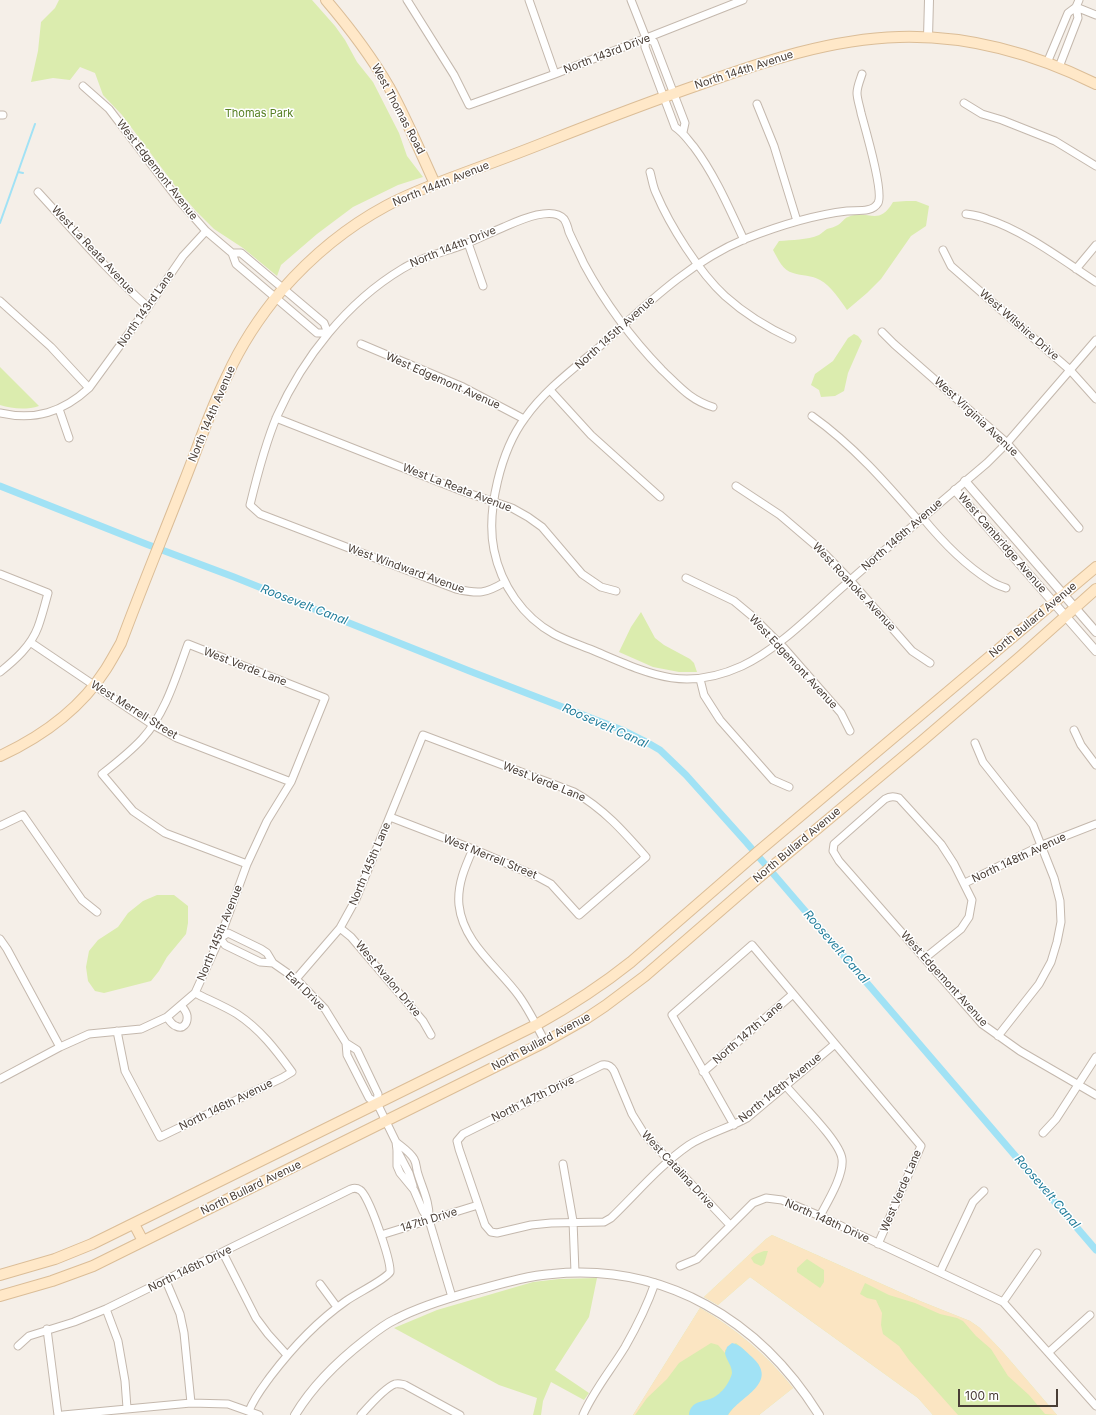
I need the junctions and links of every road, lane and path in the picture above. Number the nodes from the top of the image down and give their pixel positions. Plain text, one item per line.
1 (326, 0) edge
2 (407, 0) edge
3 (529, 0) edge
4 (631, 0) edge
5 (743, 0) edge
6 (929, 0) edge
7 (1077, 3) edge
8 (1096, 15) edge
9 (928, 37) junction
10 (646, 38) junction
11 (660, 58) junction
12 (651, 62) junction
13 (1047, 62) junction
14 (1059, 66) junction
15 (556, 74) junction
16 (862, 74) dead end
17 (1096, 84) edge
18 (83, 86) dead end
19 (668, 95) junction
20 (964, 103) dead end
21 (757, 104) dead end
22 (683, 132) junction
23 (1096, 166) edge
24 (650, 172) dead end
25 (436, 184) junction
26 (38, 192) dead end
27 (966, 214) dead end
28 (797, 221) junction
29 (206, 231) junction
30 (744, 240) junction
31 (468, 243) junction
32 (1096, 245) edge
33 (943, 250) dead end
34 (232, 253) junction
35 (698, 264) junction
36 (1076, 269) junction
37 (1096, 282) edge
38 (483, 286) dead end
39 (283, 289) junction
40 (276, 297) junction
41 (0, 301) edge
42 (148, 307) junction
43 (623, 326) junction
44 (882, 332) dead end
45 (328, 333) junction
46 (792, 339) dead end
47 (1096, 340) edge
48 (361, 344) dead end
49 (1070, 370) junction
50 (89, 388) junction
51 (550, 390) junction
52 (1096, 399) edge
53 (713, 407) dead end
54 (59, 409) junction
55 (0, 413) edge
56 (812, 416) dead end
57 (276, 418) junction
58 (524, 418) junction
59 (69, 438) dead end
60 (1007, 443) junction
61 (966, 481) junction
62 (736, 486) dead end
63 (955, 490) junction
64 (660, 497) dead end
65 (493, 502) junction
66 (253, 509) joint
67 (921, 519) junction
68 (1079, 528) dead end
69 (1096, 567) edge
70 (0, 574) edge
71 (686, 578) dead end
72 (850, 580) junction
73 (505, 582) junction
74 (1006, 588) dead end
75 (1096, 588) edge
76 (616, 591) dead end
77 (1064, 594) junction
78 (1054, 603) junction
79 (1075, 607) junction
80 (1066, 616) junction
81 (1096, 632) edge
82 (30, 642) junction
83 (779, 643) junction
84 (1096, 651) edge
85 (930, 663) dead end
86 (0, 672) edge
87 (700, 679) junction
88 (94, 685) junction
89 (324, 698) joint
90 (153, 725) junction
91 (1074, 730) dead end
92 (850, 731) dead end
93 (423, 735) joint
94 (975, 743) dead end
95 (0, 756) edge
96 (1096, 765) edge
97 (291, 782) junction
98 (789, 787) dead end
99 (390, 817) junction
100 (1096, 824) edge
101 (0, 826) edge
102 (1042, 845) junction
103 (473, 849) junction
104 (247, 864) junction
105 (965, 883) junction
106 (97, 912) dead end
107 (579, 915) joint
108 (340, 928) junction
109 (220, 938) junction
110 (0, 939) edge
111 (925, 958) junction
112 (273, 963) junction
113 (296, 979) junction
114 (195, 993) junction
115 (793, 994) junction
116 (181, 1005) junction
117 (167, 1017) junction
118 (536, 1024) junction
119 (117, 1031) junction
120 (431, 1035) dead end
121 (998, 1036) junction
122 (346, 1042) junction
123 (545, 1042) junction
124 (835, 1044) junction
125 (60, 1047) junction
126 (1096, 1057) edge
127 (611, 1067) joint
128 (703, 1072) junction
129 (0, 1079) edge
130 (1079, 1085) junction
131 (786, 1086) junction
132 (1096, 1095) edge
133 (377, 1104) junction
134 (385, 1121) junction
135 (734, 1125) junction
136 (1044, 1133) dead end
137 (396, 1142) junction
138 (669, 1162) junction
139 (563, 1164) dead end
140 (984, 1191) dead end
141 (478, 1205) junction
142 (820, 1216) junction
143 (429, 1220) junction
144 (573, 1221) junction
145 (134, 1224) junction
146 (730, 1225) junction
147 (381, 1235) junction
148 (142, 1242) junction
149 (878, 1244) junction
150 (223, 1252) junction
151 (1037, 1253) dead end
152 (680, 1266) dead end
153 (575, 1272) junction
154 (940, 1272) junction
155 (0, 1275) edge
156 (166, 1281) junction
157 (655, 1283) junction
158 (320, 1284) dead end
159 (0, 1296) edge
160 (452, 1297) junction
161 (1003, 1302) junction
162 (337, 1307) junction
163 (106, 1309) junction
164 (1090, 1315) dead end
165 (47, 1329) junction
166 (18, 1346) dead end
167 (1049, 1352) junction
168 (287, 1355) junction
169 (191, 1403) junction
170 (1096, 1406) edge
171 (127, 1408) junction
172 (249, 1411) junction
173 (296, 1413) edge
174 (58, 1415) edge
175 (63, 1415) edge
176 (259, 1415) edge
177 (361, 1415) edge
178 (460, 1415) edge
179 (583, 1415) edge
180 (819, 1415) edge

1 - 25 main road, West Thomas Road
2 - 15 street, North 143rd Drive
3 - 15 street
4 - 10 street
5 - 10 street, North 143rd Drive
6 - 9 street
7 - 8 street
7 - 13 street
7 - 14 street
9 - 13 main road, North 144th Avenue
9 - 19 main road, North 144th Avenue
10 - 11 street
10 - 12 street
10 - 15 street, North 143rd Drive
11 - 12 street
11 - 19 street
12 - 19 street
13 - 14 main road, North 144th Avenue
14 - 17 main road, North 144th Avenue
16 - 28 street, North 145th Avenue
18 - 29 street, West Edgemont Avenue
19 - 22 street
19 - 22 street
19 - 25 main road, North 144th Avenue
20 - 23 street
21 - 28 street
22 - 30 street
24 - 35 street
25 - 39 main road, North 144th Avenue
26 - 42 street, West La Reata Avenue
27 - 36 street
28 - 30 street, North 145th Avenue
29 - 34 street, West Edgemont Avenue
29 - 42 street, North 143rd Lane
30 - 35 street, North 145th Avenue
31 - 38 street
31 - 43 street, North 144th Drive
31 - 45 street, North 144th Drive
32 - 36 street
33 - 49 street, West Wilshire Drive
34 - 39 street, West Edgemont Avenue
34 - 40 street, West Edgemont Avenue
35 - 43 street, North 145th Avenue
35 - 46 street
36 - 37 street
39 - 40 main road, North 144th Avenue
39 - 45 street, West Edgemont Avenue
40 - 45 street, West Edgemont Avenue
40 - 88 main road, North 144th Avenue
41 - 50 street
42 - 50 street, North 143rd Lane
43 - 51 street, North 145th Avenue
43 - 53 street
44 - 60 street, West Virginia Avenue
45 - 57 street, North 144th Drive
47 - 49 street, North 146th Avenue
48 - 58 street, West Edgemont Avenue
49 - 52 street, West Wilshire Drive
49 - 60 street, North 146th Avenue
50 - 54 street, North 143rd Lane
51 - 58 street, North 145th Avenue
51 - 64 street
54 - 55 street, North 143rd Lane
54 - 59 street
56 - 67 street
57 - 65 street, West La Reata Avenue
57 - 66 street, North 144th Drive
58 - 65 street, North 145th Avenue
60 - 61 street, North 146th Avenue
60 - 68 street, West Virginia Avenue
61 - 63 street, North 146th Avenue
61 - 77 street, West Cambridge Avenue
62 - 72 street, West Roanoke Avenue
63 - 67 street, North 146th Avenue
63 - 78 street, West Cambridge Avenue
65 - 73 street, North 145th Avenue
65 - 76 street, West La Reata Avenue
66 - 73 street, West Windward Avenue
67 - 72 street, North 146th Avenue
67 - 74 street
69 - 77 main road, North Bullard Avenue
70 - 82 street
71 - 83 street, West Edgemont Avenue
72 - 83 street, North 146th Avenue
72 - 85 street, West Roanoke Avenue
73 - 87 street
75 - 79 main road, North Bullard Avenue
77 - 78 main road, North Bullard Avenue
77 - 79 street, West Cambridge Avenue
78 - 80 street, West Cambridge Avenue
78 - 118 main road, North Bullard Avenue
79 - 80 main road, North Bullard Avenue
79 - 81 street, West Cambridge Avenue
80 - 84 street, West Cambridge Avenue
80 - 123 main road, North Bullard Avenue
82 - 86 street
82 - 88 street, West Merrell Street
83 - 87 street, North 146th Avenue
83 - 92 street, West Edgemont Avenue
87 - 98 street
88 - 90 street, West Merrell Street
88 - 95 main road, North 144th Avenue
89 - 90 street, West Verde Lane
89 - 97 street, North 145th Avenue
90 - 97 street, West Merrell Street
90 - 104 street
91 - 96 street
93 - 99 street, North 145th Lane
93 - 107 street, West Verde Lane
94 - 102 street
97 - 104 street, North 145th Avenue
99 - 103 street, West Merrell Street
99 - 108 street, North 145th Lane
100 - 102 street, North 148th Avenue
101 - 106 street
102 - 105 street, North 148th Avenue
102 - 121 street
103 - 107 street, West Merrell Street
103 - 118 street
104 - 109 street, North 145th Avenue
105 - 111 street
105 - 111 street, West Edgemont Avenue
108 - 113 street, North 145th Lane
108 - 120 street, West Avalon Drive
109 - 112 street, Earl Drive
109 - 112 street, Earl Drive
109 - 114 street, North 145th Avenue
110 - 125 street
111 - 121 street, West Edgemont Avenue
112 - 113 street, Earl Drive
113 - 122 street, Earl Drive
114 - 116 street, North 145th Avenue
114 - 119 street, North 146th Avenue
115 - 124 street, West Verde Lane
115 - 128 street, North 147th Lane
115 - 128 street, West Verde Lane
116 - 117 street, North 145th Avenue
116 - 117 street
117 - 119 street, North 145th Avenue
118 - 123 street
118 - 133 main road, North Bullard Avenue
119 - 125 street, North 145th Avenue
121 - 130 street, West Edgemont Avenue
122 - 133 street, Earl Drive
122 - 133 street, Earl Drive
123 - 134 main road, North Bullard Avenue
124 - 131 street, North 148th Avenue
124 - 149 street, West Verde Lane
125 - 129 street, North 145th Avenue
126 - 130 street
127 - 138 street, West Catalina Drive
127 - 141 street, North 147th Drive
128 - 135 street
130 - 132 street, West Edgemont Avenue
130 - 136 street
131 - 135 street, North 148th Avenue
131 - 142 street
133 - 134 street
133 - 145 main road, North Bullard Avenue
134 - 137 street
134 - 148 main road, North Bullard Avenue
135 - 138 street, North 148th Avenue
137 - 143 street
137 - 143 street
138 - 144 street, North 148th Avenue
138 - 146 street, West Catalina Drive
139 - 144 street
140 - 154 street
141 - 143 street, 147th Drive
141 - 144 street, North 148th Avenue
142 - 146 street, North 148th Drive
142 - 149 street, North 148th Drive
143 - 147 street, 147th Drive
143 - 160 street
144 - 153 street
145 - 148 main road
145 - 155 main road, North Bullard Avenue
146 - 152 street, North 148th Drive
147 - 150 street, North 146th Drive
147 - 162 street
148 - 159 main road, North Bullard Avenue
149 - 154 street, West Verde Lane
150 - 156 street, North 146th Drive
150 - 168 street
151 - 161 street
153 - 157 street
153 - 160 street
154 - 161 street, West Verde Lane
156 - 163 street, North 146th Drive
156 - 169 street
157 - 179 street
157 - 180 street
158 - 162 street
160 - 173 street
161 - 167 street, West Verde Lane
162 - 168 street
163 - 165 street, North 146th Drive
163 - 171 street
164 - 167 street
165 - 166 street, North 146th Drive
165 - 174 street
167 - 170 street, West Verde Lane
168 - 172 street
169 - 171 street
169 - 172 street
171 - 175 street
172 - 176 street
177 - 178 street

